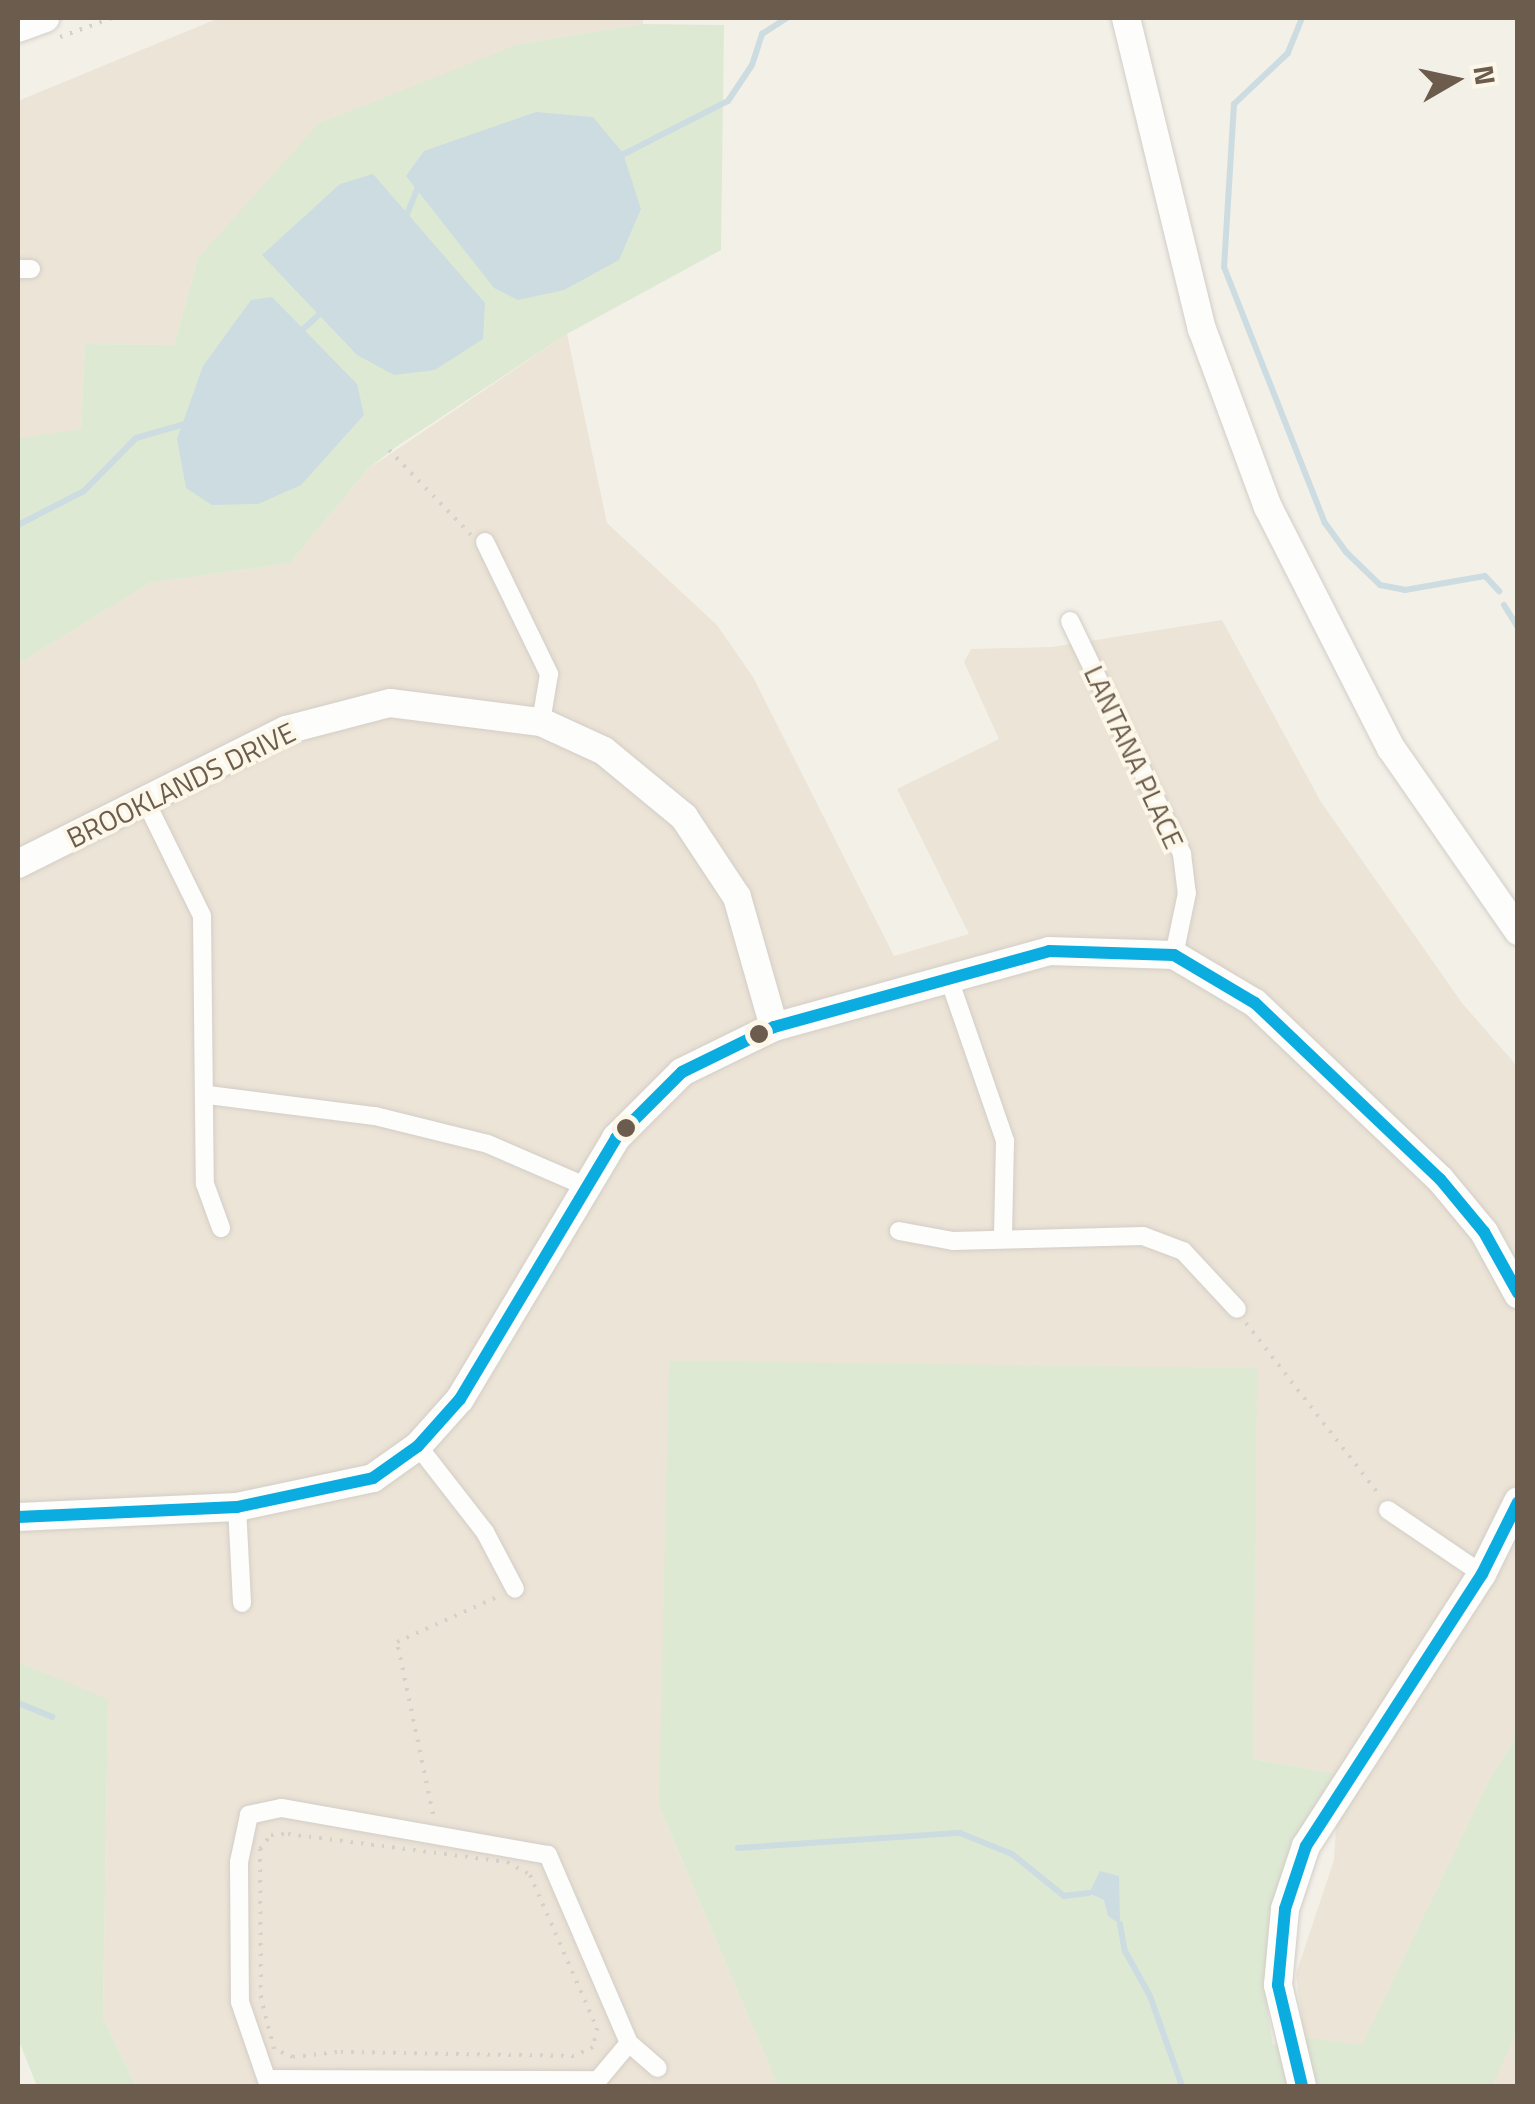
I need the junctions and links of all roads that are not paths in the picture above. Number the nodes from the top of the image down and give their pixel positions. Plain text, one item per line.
1 (1126, 18) edge
2 (18, 28) edge
3 (47, 29) edge
4 (485, 542) dead end
5 (1070, 621) dead end
6 (541, 722) junction
7 (146, 800) junction
8 (18, 864) edge
9 (1518, 931) edge
10 (1174, 955) junction
11 (948, 976) junction
12 (774, 1027) junction
13 (208, 1095) junction
14 (585, 1186) junction
15 (220, 1228) dead end
16 (899, 1232) dead end
17 (1003, 1239) junction
18 (1518, 1294) edge
19 (1237, 1309) road end
20 (418, 1446) junction
21 (1518, 1502) edge
22 (237, 1507) junction
23 (1388, 1510) road end
24 (18, 1517) edge
25 (1482, 1574) junction
26 (515, 1589) road end
27 (242, 1603) dead end
28 (629, 2043) junction
29 (658, 2068) dead end
30 (268, 2083) edge
31 (1302, 2086) edge

1 - 9 street
2 - 3 street
4 - 6 street
5 - 10 street, LANTANA PLACE
6 - 7 street, BROOKLANDS DRIVE
6 - 12 street, BROOKLANDS DRIVE
7 - 8 street, BROOKLANDS DRIVE
7 - 13 street
10 - 11 street
10 - 18 street
11 - 12 street
11 - 17 street
12 - 14 street
13 - 14 street
13 - 15 street
14 - 20 street
16 - 17 street
17 - 19 street
20 - 22 street
20 - 26 street
21 - 25 street
22 - 24 street
22 - 27 street
23 - 25 street
25 - 31 street
28 - 29 street
28 - 30 street
28 - 30 street

